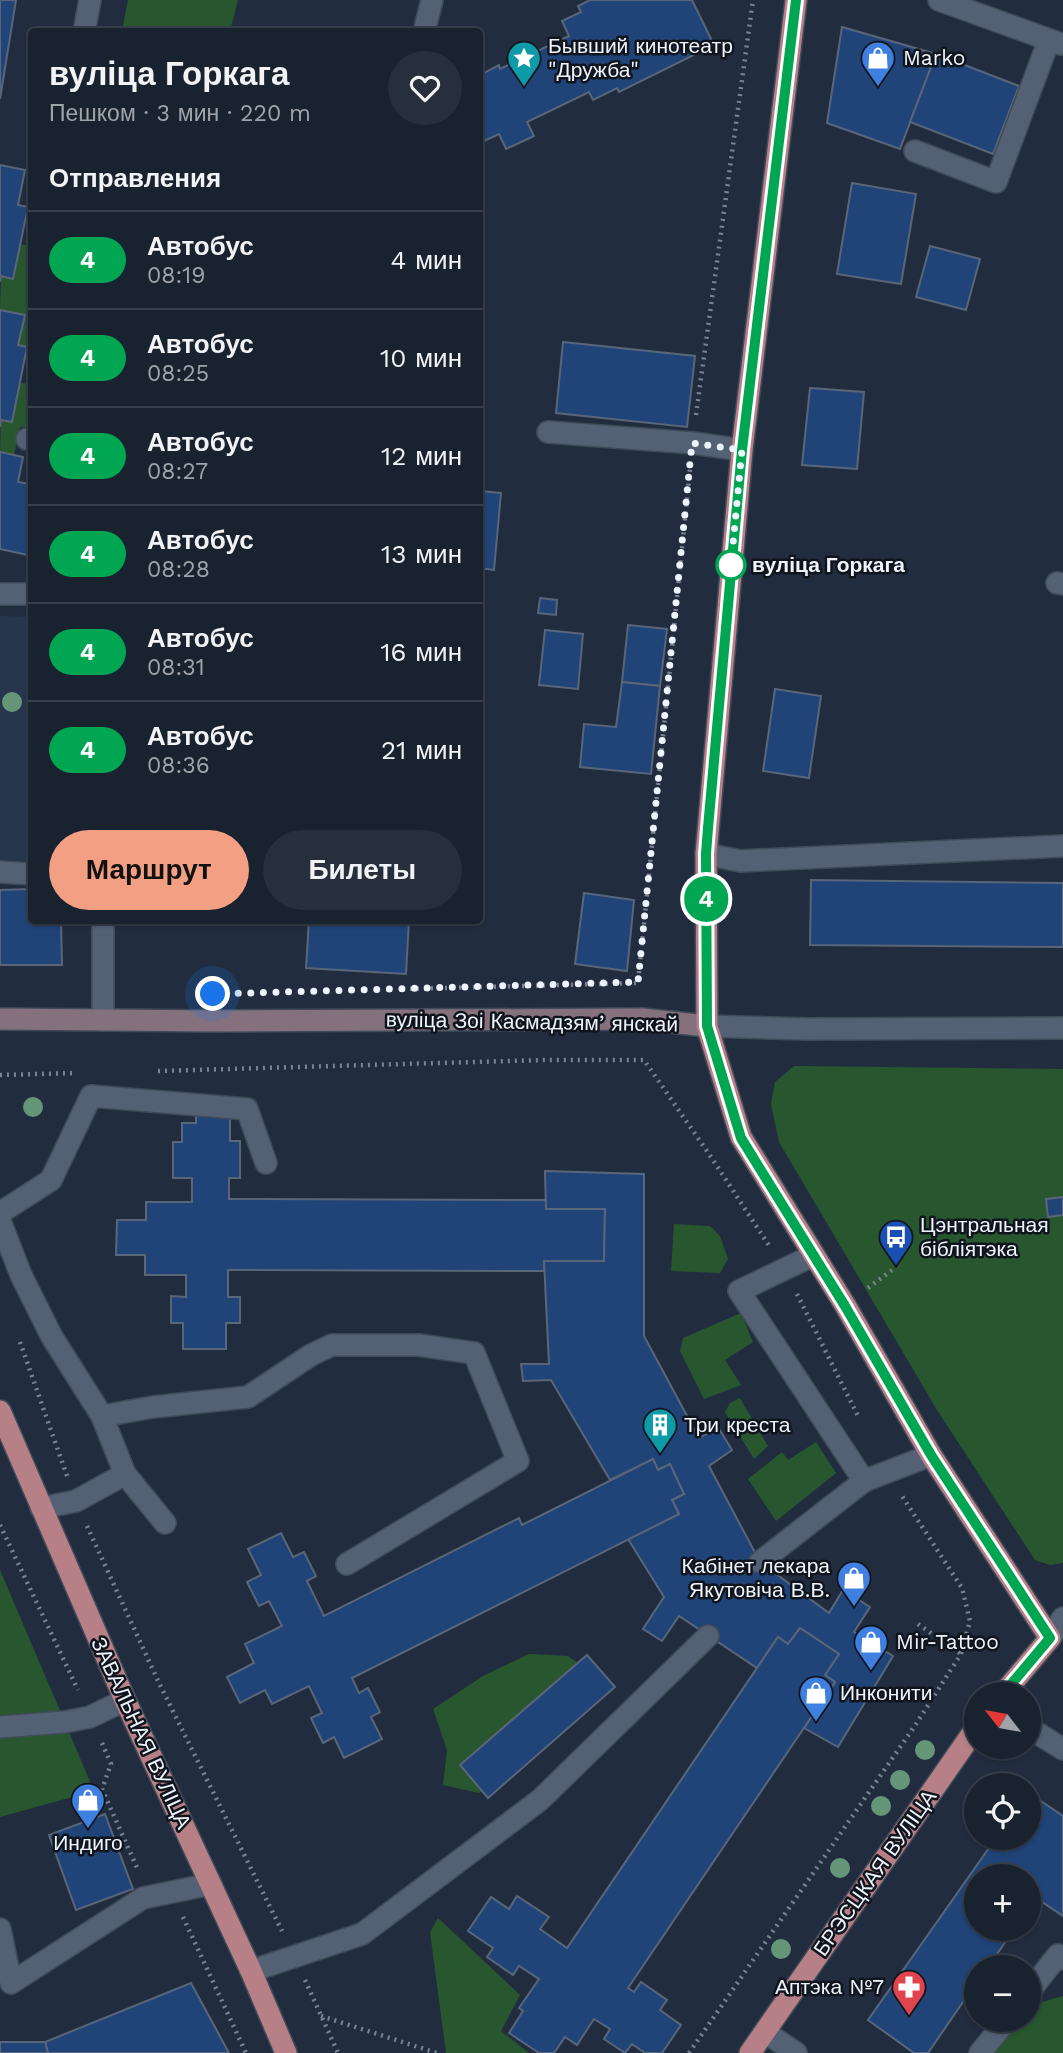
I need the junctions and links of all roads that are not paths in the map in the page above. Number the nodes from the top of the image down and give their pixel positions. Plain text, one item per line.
1 (90, 0) edge
2 (432, 0) edge
3 (796, 0) edge
4 (939, 0) edge
5 (85, 28) edge
6 (425, 28) edge
7 (1056, 43) edge
8 (915, 151) dead end
9 (548, 432) dead end
10 (742, 450) junction
11 (0, 594) edge
12 (28, 594) edge
13 (1063, 846) edge
14 (706, 854) junction
15 (0, 872) edge
16 (28, 874) edge
17 (103, 924) edge
18 (0, 1019) edge
19 (103, 1020) junction
20 (707, 1026) junction
21 (1063, 1028) edge
22 (266, 1163) dead end
23 (0, 1213) edge
24 (0, 1221) edge
25 (814, 1255) junction
26 (0, 1411) edge
27 (102, 1416) junction
28 (931, 1455) junction
29 (125, 1474) junction
30 (864, 1481) junction
31 (41, 1508) junction
32 (165, 1524) dead end
33 (760, 1562) dead end
34 (347, 1564) dead end
35 (1063, 1618) edge
36 (708, 1636) dead end
37 (1050, 1638) junction
38 (1013, 1682) edge
39 (125, 1700) junction
40 (0, 1727) edge
41 (1041, 1735) edge
42 (964, 1745) edge
43 (1063, 1749) edge
44 (211, 1884) junction
45 (0, 1929) edge
46 (1063, 1959) edge
47 (251, 1971) junction
48 (1041, 1977) edge
49 (765, 2032) junction
50 (997, 2032) edge
51 (286, 2053) edge
52 (750, 2053) edge
53 (796, 2053) edge
54 (980, 2053) edge

1 - 5 street
2 - 6 street
3 - 10 main road
4 - 7 street
7 - 8 street
9 - 10 street
10 - 14 main road
11 - 12 street
13 - 14 street
14 - 20 main road
15 - 16 street
17 - 19 street
18 - 19 main road, вуліца Зоі Касмадзямʼянскай
19 - 20 main road, вуліца Зоі Касмадзямʼянскай
20 - 21 street, вуліца Зоі Касмадзямʼянскай
20 - 25 main road
22 - 23 street
24 - 27 street
25 - 28 main road
25 - 30 street
26 - 31 main road, ЗАВАЛЬНАЯ ВУЛІЦА
27 - 29 street
27 - 34 street
28 - 30 street
28 - 37 main road
29 - 31 street
29 - 32 street
30 - 33 street
31 - 39 main road, ЗАВАЛЬНАЯ ВУЛІЦА
35 - 37 street
36 - 47 street
37 - 38 main road
39 - 40 street
39 - 44 main road, ЗАВАЛЬНАЯ ВУЛІЦА
41 - 43 street
42 - 49 main road, БРЭСЦКАЯ ВУЛІЦА
44 - 45 street
44 - 47 main road, ЗАВАЛЬНАЯ ВУЛІЦА
46 - 48 street
47 - 51 main road, ЗАВАЛЬНАЯ ВУЛІЦА
49 - 52 main road, БРЭСЦКАЯ ВУЛІЦА
49 - 53 street
50 - 54 street

